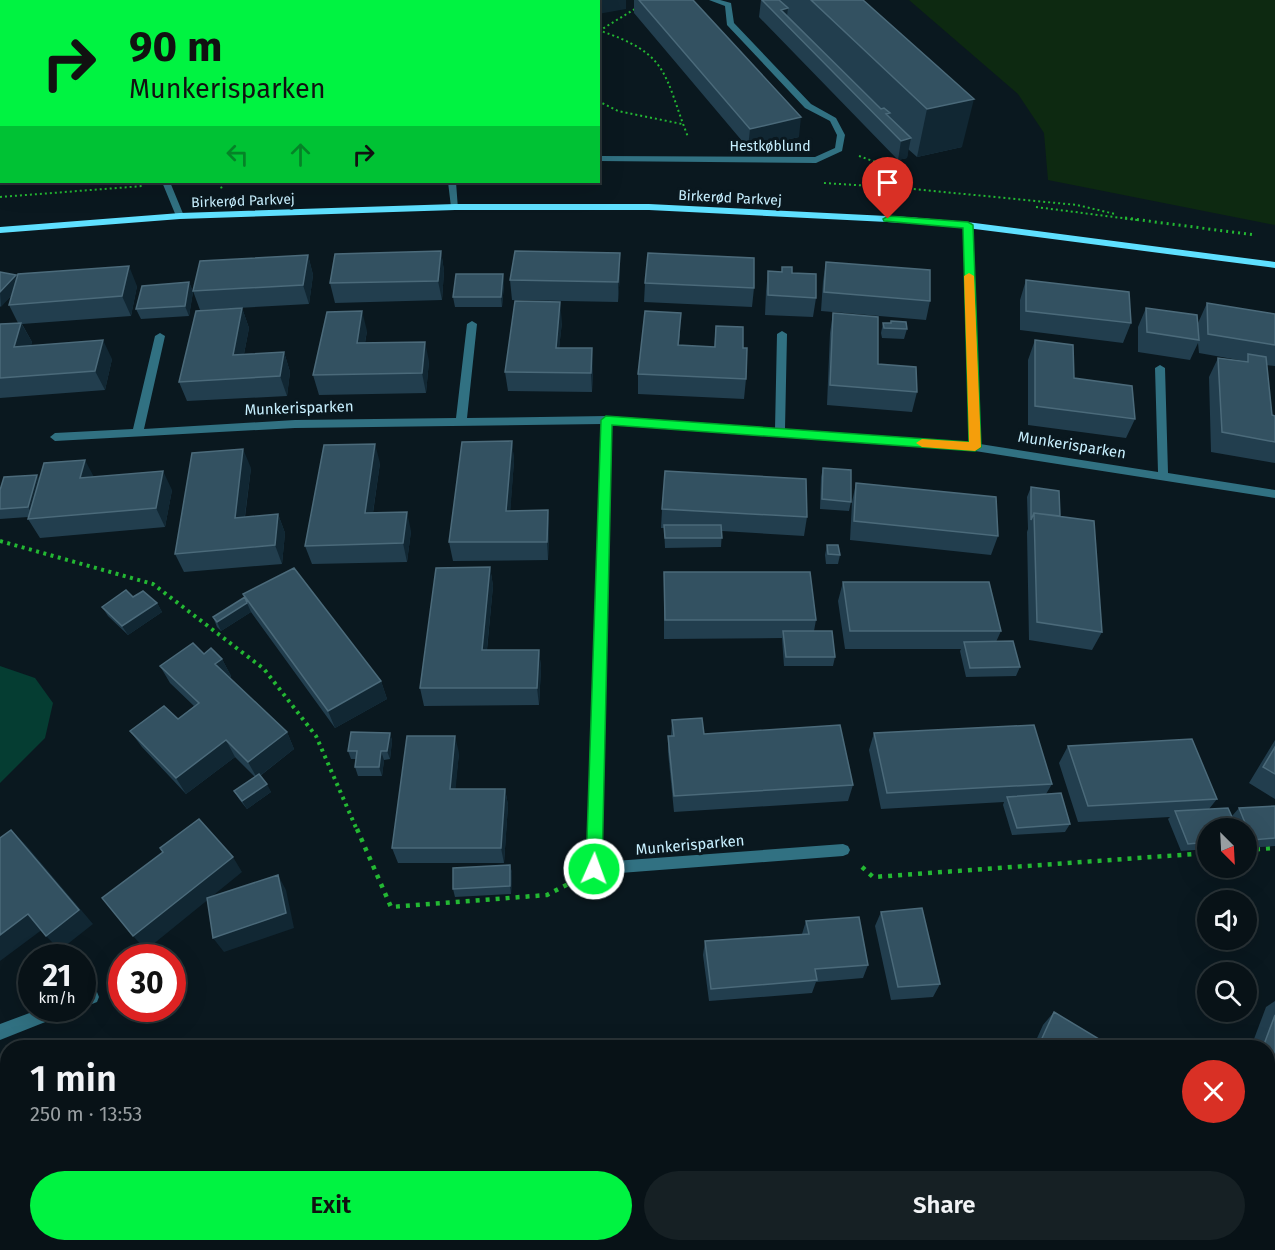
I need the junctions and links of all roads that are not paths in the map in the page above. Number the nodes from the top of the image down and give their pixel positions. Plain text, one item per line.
1 (713, 0) edge
2 (600, 158) edge
3 (166, 183) edge
4 (452, 183) edge
5 (455, 207) junction
6 (180, 216) junction
7 (968, 225) junction
8 (0, 230) edge
9 (1275, 265) edge
10 (471, 324) dead end
11 (782, 334) dead end
12 (160, 336) dead end
13 (1160, 368) dead end
14 (606, 420) junction
15 (461, 423) junction
16 (780, 431) junction
17 (138, 432) junction
18 (56, 437) dead end
19 (975, 447) junction
20 (1163, 475) junction
21 (1275, 494) edge
22 (843, 850) road end
23 (26, 1022) edge
24 (0, 1032) edge

1 - 2 street, Hestkøblund
3 - 6 street, Birkerød Parkvej
4 - 5 street
5 - 6 street, Birkerød Parkvej
5 - 7 street, Birkerød Parkvej
6 - 8 street, Birkerød Parkvej
7 - 9 street, Birkerød Parkvej
7 - 19 street
10 - 15 street
11 - 16 street
12 - 17 street
13 - 20 street
14 - 15 street, Munkerisparken
14 - 16 street, Munkerisparken
14 - 22 street, Munkerisparken
15 - 17 street, Munkerisparken
16 - 19 street, Munkerisparken
17 - 18 street, Munkerisparken
19 - 20 street, Munkerisparken
20 - 21 street, Munkerisparken
23 - 24 street

